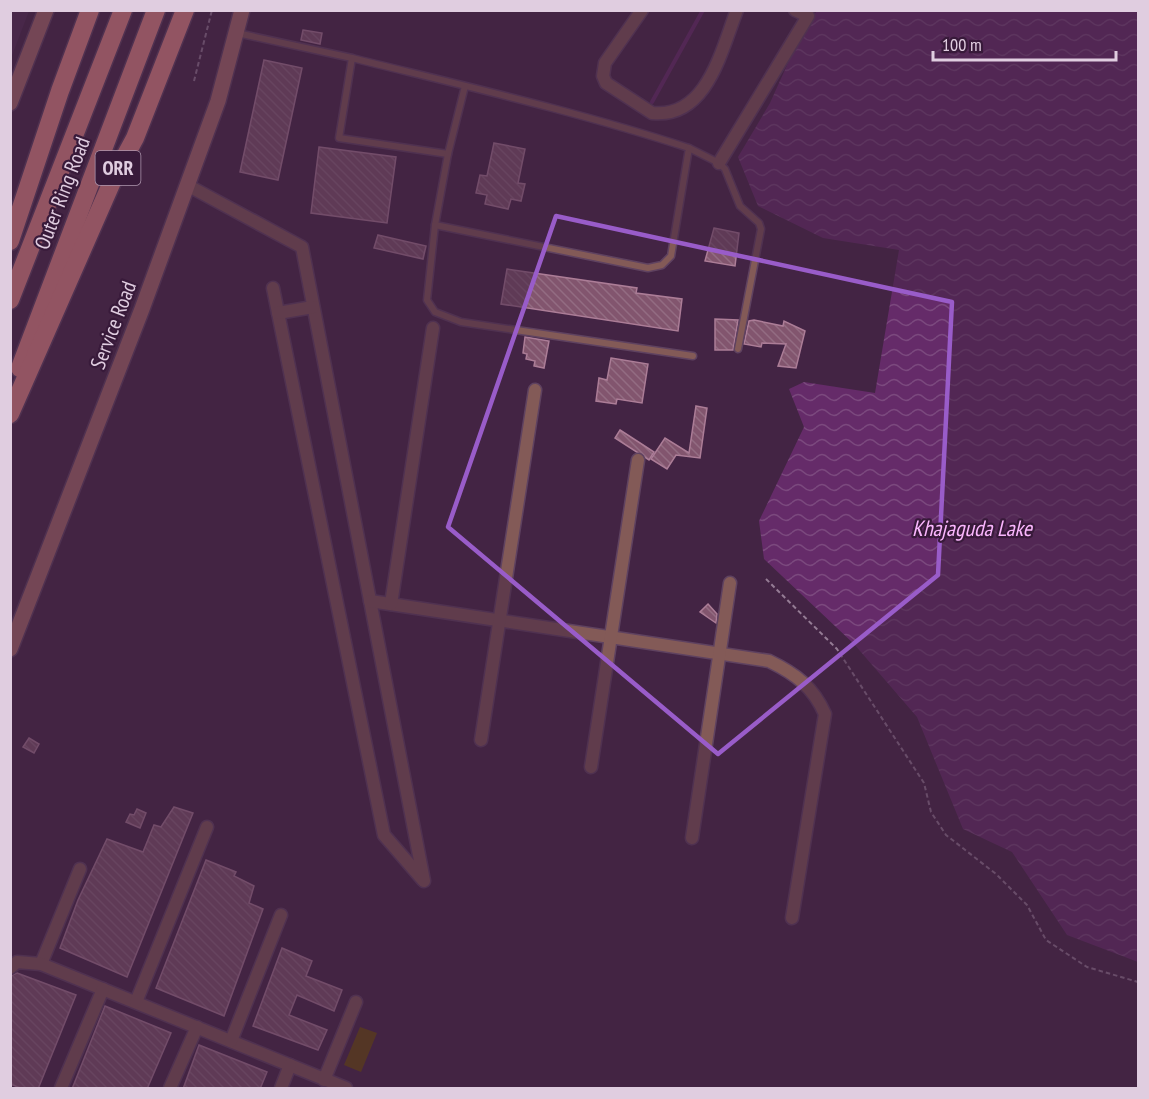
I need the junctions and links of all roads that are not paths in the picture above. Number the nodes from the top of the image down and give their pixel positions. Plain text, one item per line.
1 (46, 10) edge
2 (90, 10) edge
3 (123, 10) edge
4 (156, 10) edge
5 (185, 10) edge
6 (242, 10) edge
7 (642, 10) edge
8 (737, 10) edge
9 (795, 10) edge
10 (809, 13) edge
11 (236, 32) junction
12 (352, 58) junction
13 (465, 86) junction
14 (10, 103) edge
15 (689, 148) junction
16 (447, 154) junction
17 (719, 163) junction
18 (187, 186) junction
19 (435, 225) junction
20 (10, 241) edge
21 (273, 288) dead end
22 (10, 300) edge
23 (313, 307) junction
24 (278, 313) junction
25 (433, 328) dead end
26 (738, 349) dead end
27 (693, 356) dead end
28 (535, 390) dead end
29 (10, 393) edge
30 (10, 414) edge
31 (638, 460) dead end
32 (730, 583) dead end
33 (370, 601) junction
34 (391, 604) junction
35 (499, 620) junction
36 (611, 637) junction
37 (10, 649) edge
38 (720, 653) junction
39 (481, 740) dead end
40 (591, 767) dead end
41 (207, 827) dead end
42 (692, 838) dead end
43 (80, 870) dead end
44 (281, 915) dead end
45 (792, 918) dead end
46 (41, 963) junction
47 (10, 968) edge
48 (103, 988) junction
49 (136, 1002) junction
50 (356, 1002) dead end
51 (197, 1027) junction
52 (231, 1041) junction
53 (290, 1065) junction
54 (324, 1080) junction
55 (62, 1089) edge
56 (170, 1089) edge
57 (281, 1089) edge
58 (346, 1089) edge

1 - 14 main road
2 - 20 highway
3 - 22 highway, Outer Ring Road / ORR
4 - 29 highway, Outer Ring Road / ORR
5 - 30 highway, ORR
6 - 11 main road, Service Road
7 - 8 street
9 - 10 street
10 - 17 street
11 - 12 lane
11 - 18 main road, Service Road
12 - 13 lane
12 - 16 lane
13 - 15 lane
13 - 16 lane
15 - 17 lane
15 - 19 lane
16 - 19 lane
17 - 26 lane
18 - 23 street
18 - 37 main road, Service Road
19 - 27 lane
21 - 24 street
23 - 24 street
23 - 33 street
24 - 33 street
25 - 34 street
28 - 35 street
31 - 36 street
32 - 38 street
33 - 34 street
34 - 35 street
35 - 36 street
35 - 39 street
36 - 38 street
36 - 40 street
38 - 42 street
38 - 45 street
41 - 49 street
43 - 46 street
44 - 52 street
46 - 47 street
46 - 48 street
48 - 49 street
48 - 55 street
49 - 51 street
50 - 54 street
51 - 52 street
51 - 56 street
52 - 53 street
53 - 54 street
53 - 57 street
54 - 58 street

